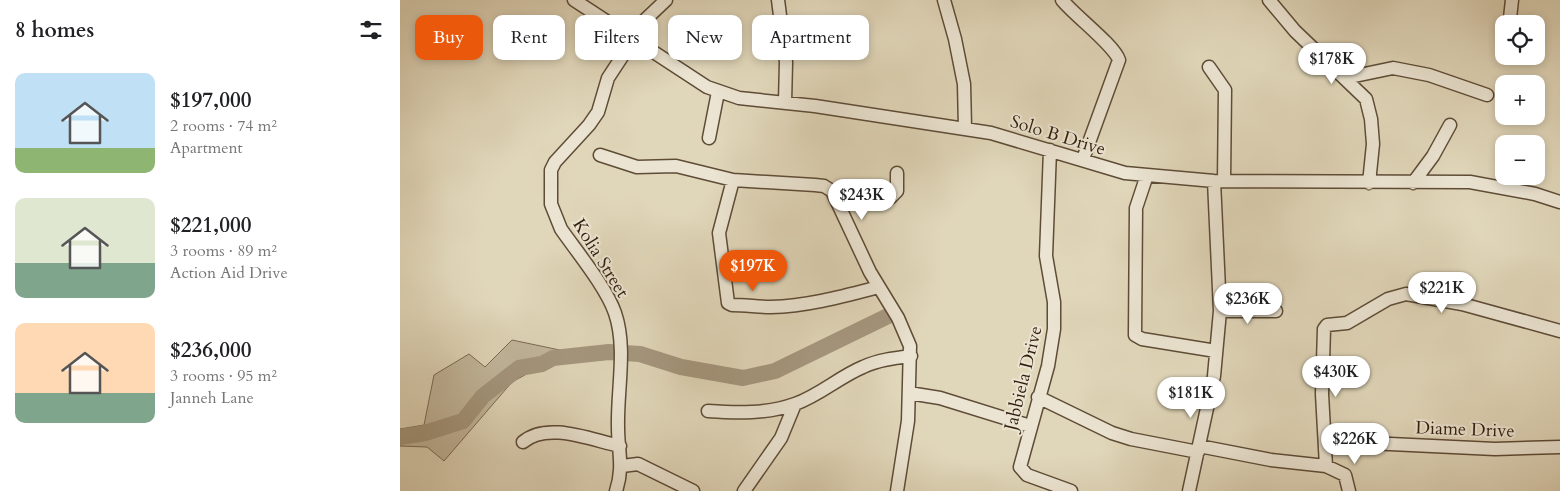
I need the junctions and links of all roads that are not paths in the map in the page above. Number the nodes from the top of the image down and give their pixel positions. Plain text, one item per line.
1 (574, 0) edge
2 (666, 0) edge
3 (778, 0) edge
4 (944, 0) edge
5 (1062, 0) edge
6 (1269, 0) edge
7 (1512, 0) edge
8 (596, 15) edge
9 (652, 15) edge
10 (1510, 15) edge
11 (658, 55) edge
12 (618, 60) edge
13 (1209, 67) dead end
14 (1345, 78) junction
15 (718, 92) junction
16 (1488, 95) dead end
17 (785, 103) junction
18 (1450, 125) dead end
19 (965, 128) junction
20 (709, 138) dead end
21 (1050, 150) junction
22 (600, 155) dead end
23 (1083, 160) junction
24 (897, 173) dead end
25 (1147, 175) junction
26 (733, 180) junction
27 (1219, 181) junction
28 (1369, 183) junction
29 (1414, 183) junction
30 (839, 202) junction
31 (1560, 202) edge
32 (878, 286) junction
33 (1220, 311) junction
34 (1276, 311) dead end
35 (1560, 331) edge
36 (1216, 351) junction
37 (911, 356) junction
38 (909, 393) junction
39 (1038, 397) junction
40 (795, 404) junction
41 (708, 411) dead end
42 (1030, 426) junction
43 (523, 442) dead end
44 (1368, 443) dead end
45 (620, 446) junction
46 (1560, 447) edge
47 (1199, 449) junction
48 (622, 466) junction
49 (1326, 466) junction
50 (1034, 478) junction
51 (616, 491) edge
52 (693, 491) edge
53 (744, 491) edge
54 (897, 491) edge
55 (1030, 491) edge
56 (1071, 491) edge
57 (1189, 491) edge
58 (1350, 491) edge

1 - 8 street, Solo B Drive
2 - 9 street, Kolia Street
3 - 17 street
4 - 19 street
5 - 23 street
6 - 14 street
7 - 10 street
11 - 15 street, Solo B Drive
12 - 45 street, Kolia Street
13 - 27 street
14 - 16 street
14 - 28 street
15 - 17 street, Solo B Drive
15 - 20 street
17 - 19 street, Solo B Drive
18 - 29 street
19 - 21 street, Solo B Drive
21 - 23 street, Solo B Drive
21 - 39 street, Jabbiela Drive
22 - 26 street
23 - 25 street, Solo B Drive
24 - 30 street
25 - 27 street, Solo B Drive
25 - 36 street
26 - 30 street
26 - 32 street
27 - 28 street, Solo B Drive
27 - 33 street
28 - 29 street, Solo B Drive
29 - 31 street, Solo B Drive
30 - 32 street
32 - 37 street
33 - 34 street
33 - 36 street
35 - 49 street
36 - 47 street
37 - 38 street
37 - 40 street
38 - 42 street
38 - 54 street
39 - 42 street, Jabbiela Drive
39 - 47 street
40 - 41 street
40 - 53 street
42 - 50 street, Jabbiela Drive
43 - 45 street
44 - 46 street, Diame Drive
45 - 48 street, Kolia Street
47 - 49 street
47 - 57 street
48 - 51 street, Kolia Street
48 - 52 street
49 - 58 street
50 - 55 street
50 - 56 street

